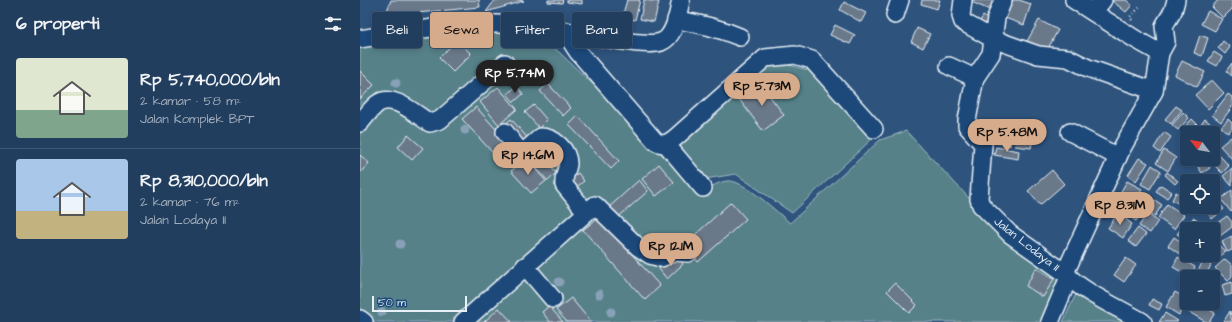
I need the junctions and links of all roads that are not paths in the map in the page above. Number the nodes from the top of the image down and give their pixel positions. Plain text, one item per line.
1 (681, 0) edge
2 (963, 0) edge
3 (1003, 0) edge
4 (1074, 0) edge
5 (1176, 0) edge
6 (1098, 6) edge
7 (676, 20) junction
8 (565, 32) junction
9 (740, 37) dead end
10 (360, 39) edge
11 (993, 39) junction
12 (1160, 53) junction
13 (505, 63) dead end
14 (949, 66) dead end
15 (975, 78) junction
16 (1154, 91) junction
17 (360, 123) edge
18 (874, 129) dead end
19 (505, 132) dead end
20 (1070, 132) dead end
21 (666, 144) junction
22 (1118, 157) junction
23 (703, 188) dead end
24 (586, 212) junction
25 (688, 253) dead end
26 (525, 266) junction
27 (1067, 275) junction
28 (553, 299) dead end
29 (360, 318) edge
30 (364, 322) edge
31 (463, 322) edge
32 (1050, 322) edge
33 (1143, 322) edge

1 - 7 street
2 - 11 street
3 - 11 street, Jalan Lodaya II
4 - 6 street
5 - 12 street, Jalan Lodaya II
6 - 12 street
7 - 8 street
7 - 9 street
8 - 10 street
8 - 21 street
11 - 15 street, Jalan Lodaya II
11 - 16 street
12 - 16 street, Jalan Lodaya II
13 - 17 street
14 - 15 street
15 - 27 street, Jalan Lodaya II
16 - 22 street, Jalan Lodaya II
18 - 21 street
19 - 24 street
20 - 22 street
21 - 23 street
22 - 27 street, Jalan Lodaya II
24 - 25 street
24 - 26 street
26 - 28 street
26 - 31 street
27 - 32 street
27 - 33 street, Jalan Lodaya II
29 - 30 street

